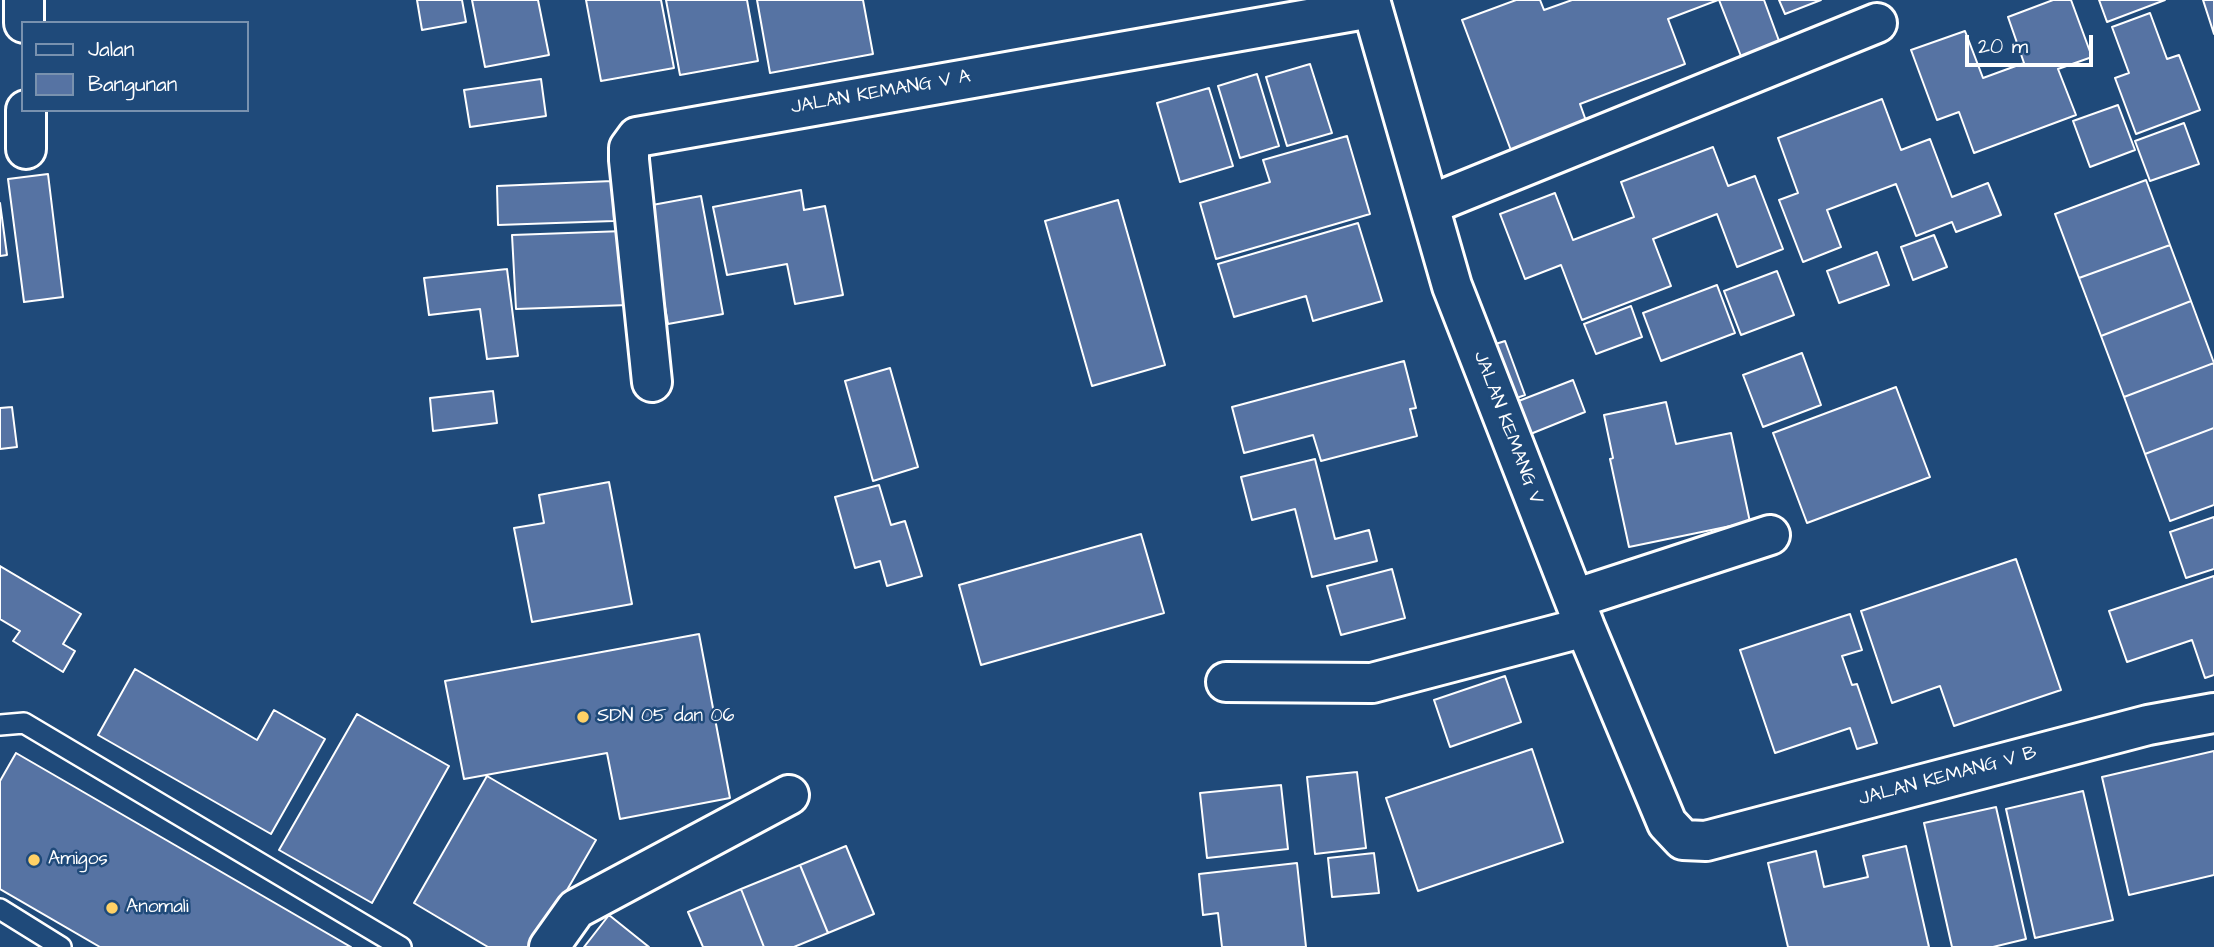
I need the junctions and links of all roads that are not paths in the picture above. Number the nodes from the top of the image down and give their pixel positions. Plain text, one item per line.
1 (24, 0) edge
2 (1371, 4) edge
3 (24, 21) edge
4 (1877, 23) dead end
5 (26, 112) edge
6 (26, 149) dead end
7 (1429, 205) junction
8 (652, 382) dead end
9 (1770, 535) dead end
10 (1579, 613) junction
11 (1226, 682) dead end
12 (2214, 713) edge
13 (0, 725) edge
14 (789, 794) dead end
15 (1683, 840) joint
16 (0, 909) edge
17 (61, 947) edge
18 (401, 947) edge
19 (549, 947) edge

1 - 3 street
2 - 7 street, JALAN KEMANG V
2 - 8 street, JALAN KEMANG V A
4 - 7 street
5 - 6 street
7 - 10 street, JALAN KEMANG V
9 - 10 street
10 - 11 street
10 - 15 street, JALAN KEMANG V
12 - 15 street, JALAN KEMANG V B
13 - 18 lane
14 - 19 street
16 - 17 lane

